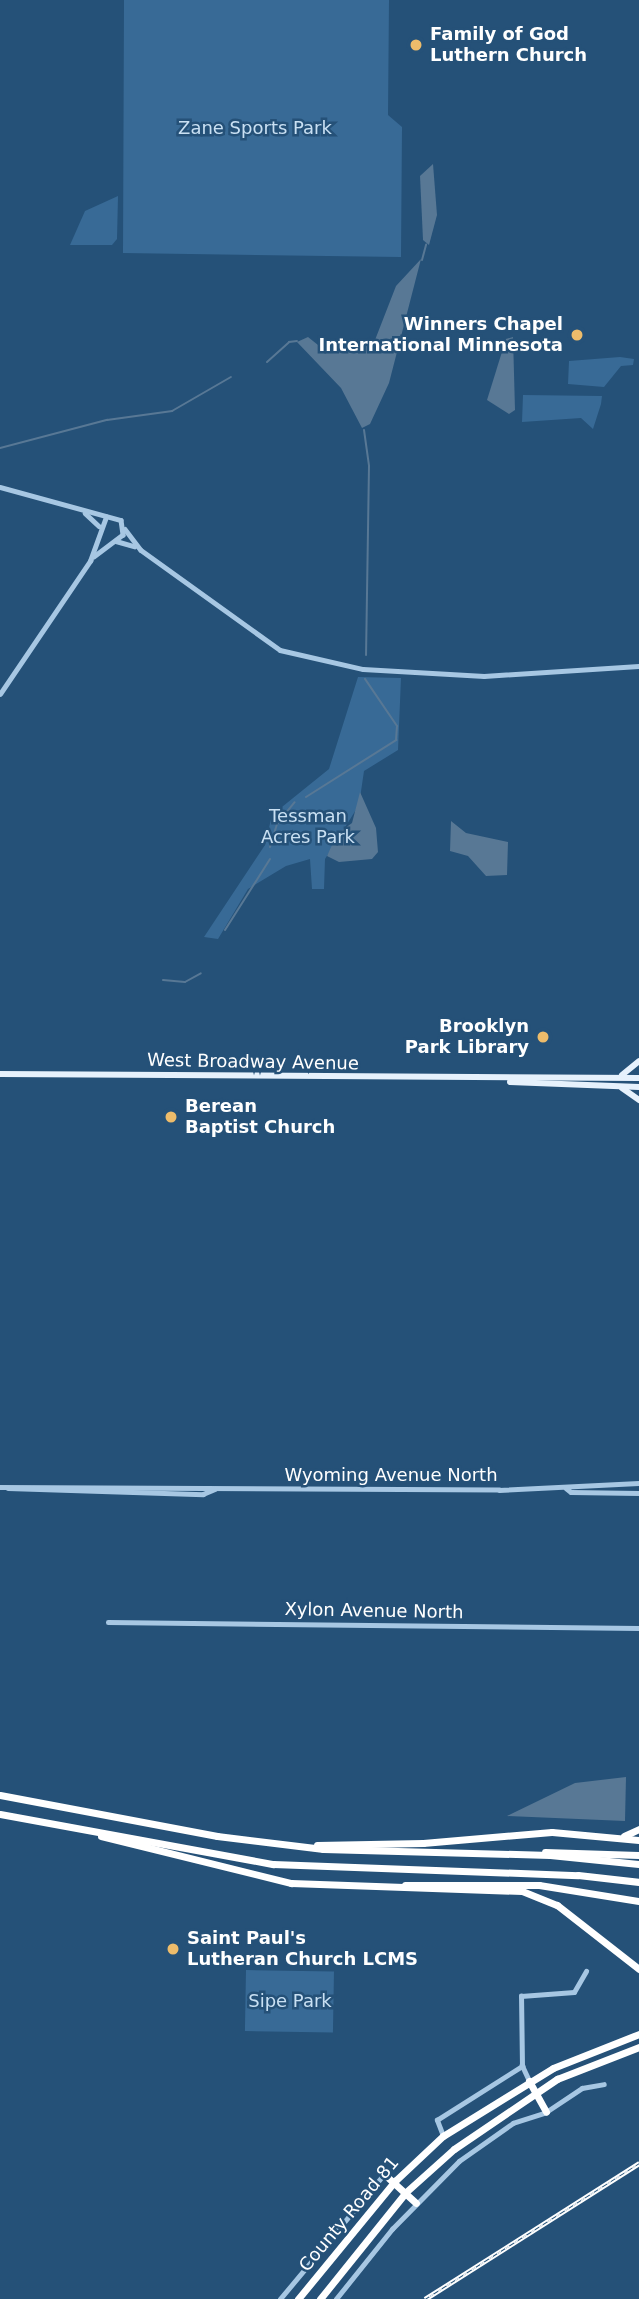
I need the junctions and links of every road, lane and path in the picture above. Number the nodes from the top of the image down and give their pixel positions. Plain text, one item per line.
1 (0, 487) edge
2 (81, 510) junction
3 (106, 517) junction
4 (99, 526) junction
5 (125, 529) junction
6 (100, 535) junction
7 (113, 542) junction
8 (141, 550) junction
9 (90, 561) junction
10 (639, 666) edge
11 (0, 695) edge
12 (639, 1062) edge
13 (0, 1074) edge
14 (613, 1077) junction
15 (639, 1078) edge
16 (505, 1080) junction
17 (613, 1087) junction
18 (639, 1087) edge
19 (639, 1100) edge
20 (639, 1483) edge
21 (0, 1487) edge
22 (215, 1488) junction
23 (566, 1488) junction
24 (639, 1493) edge
25 (108, 1622) dead end
26 (639, 1628) edge
27 (0, 1795) edge
28 (85, 1811) junction
29 (0, 1814) edge
30 (49, 1821) junction
31 (82, 1828) junction
32 (639, 1829) edge
33 (621, 1837) junction
34 (639, 1840) edge
35 (278, 1844) junction
36 (637, 1859) edge
37 (637, 1882) edge
38 (352, 1889) junction
39 (639, 1901) edge
40 (639, 1969) edge
41 (586, 1971) dead end
42 (639, 2034) edge
43 (639, 2047) edge
44 (522, 2066) junction
45 (529, 2081) junction
46 (604, 2084) dead end
47 (536, 2093) junction
48 (546, 2112) junction
49 (443, 2136) junction
50 (454, 2149) junction
51 (384, 2174) joint
52 (395, 2180) junction
53 (406, 2192) junction
54 (416, 2203) junction
55 (280, 2299) edge
56 (298, 2299) edge
57 (320, 2299) edge
58 (336, 2299) edge

1 - 2 street
2 - 3 street
2 - 4 street
3 - 4 street
3 - 5 street
4 - 6 street
5 - 7 street
5 - 8 street
6 - 7 street
6 - 9 street
7 - 8 street
7 - 9 street
8 - 10 street
9 - 11 street
12 - 14 main road
13 - 16 main road, West Broadway Avenue
14 - 15 main road, West Broadway Avenue
14 - 16 main road, West Broadway Avenue
16 - 17 main road, West Broadway Avenue
17 - 18 main road, West Broadway Avenue
17 - 19 main road
20 - 23 street, Wyoming Avenue North
21 - 22 street, Wyoming Avenue North
21 - 22 street, Wyoming Avenue North
22 - 23 street, Wyoming Avenue North
23 - 24 street, Wyoming Avenue North
25 - 26 street, Xylon Avenue North
27 - 28 highway
28 - 31 highway
28 - 35 highway
29 - 30 highway
30 - 31 highway
30 - 38 highway
31 - 37 highway
32 - 33 highway
33 - 34 highway
33 - 35 highway
35 - 36 highway
38 - 39 highway
38 - 40 highway
41 - 44 street
42 - 45 highway, County Road 81
43 - 47 highway, County Road 81
44 - 45 street
44 - 49 street
45 - 47 highway
45 - 49 highway, County Road 81
46 - 48 street
47 - 48 highway
47 - 50 highway, County Road 81
48 - 54 street
49 - 50 highway
49 - 52 highway, County Road 81
50 - 53 highway, County Road 81
51 - 52 highway
51 - 55 street
52 - 53 highway
52 - 56 highway, County Road 81
53 - 54 highway
53 - 57 highway, County Road 81
54 - 58 street

